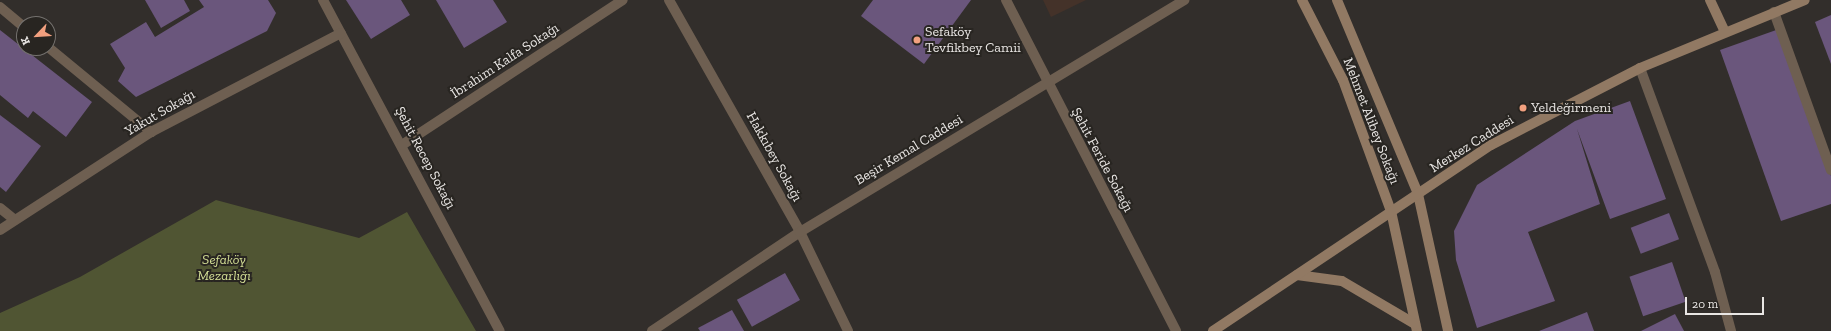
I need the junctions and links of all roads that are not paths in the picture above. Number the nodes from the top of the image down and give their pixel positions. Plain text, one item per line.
1 (323, 0) edge
2 (623, 0) edge
3 (669, 0) edge
4 (1006, 0) edge
5 (1185, 0) edge
6 (1302, 0) edge
7 (1337, 0) edge
8 (1710, 0) edge
9 (1805, 0) edge
10 (0, 7) edge
11 (1774, 12) junction
12 (16, 20) edge
13 (1725, 32) junction
14 (341, 33) junction
15 (56, 54) edge
16 (1640, 68) junction
17 (1046, 82) junction
18 (151, 132) junction
19 (402, 145) junction
20 (1831, 170) edge
21 (1418, 194) junction
22 (0, 208) edge
23 (1391, 211) junction
24 (15, 220) junction
25 (0, 230) edge
26 (800, 232) junction
27 (1297, 275) junction
28 (1416, 328) edge
29 (500, 331) edge
30 (652, 331) edge
31 (848, 331) edge
32 (1176, 331) edge
33 (1213, 331) edge
34 (1448, 331) edge
35 (1731, 331) edge

1 - 14 street, Şehit Recep Sokağı
2 - 19 street, İbrahim Kalfa Sokağı
3 - 26 street, Hakkıbey Sokağı
4 - 17 street, Şehit Feride Sokağı
5 - 17 street, Beşir Kemal Caddesi
6 - 23 main road, Mehmet Alibey Sokağı
7 - 21 main road
8 - 13 main road
9 - 11 main road, Merkez Caddesi
10 - 12 street
11 - 13 main road, Merkez Caddesi
11 - 20 street
13 - 16 main road, Merkez Caddesi
14 - 18 street, Yakut Sokağı
14 - 19 street, Şehit Recep Sokağı
15 - 18 street
16 - 21 main road, Merkez Caddesi
16 - 35 street
17 - 26 street, Beşir Kemal Caddesi
17 - 32 street, Şehit Feride Sokağı
18 - 24 street, Yakut Sokağı
19 - 29 street, Şehit Recep Sokağı
21 - 23 main road, Merkez Caddesi
21 - 34 main road
22 - 24 street
23 - 27 main road, Merkez Caddesi
23 - 28 main road, Mehmet Alibey Sokağı
24 - 25 street, Yakut Sokağı
26 - 30 street, Beşir Kemal Caddesi
26 - 31 street, Hakkıbey Sokağı
27 - 28 main road
27 - 33 main road, Merkez Caddesi

